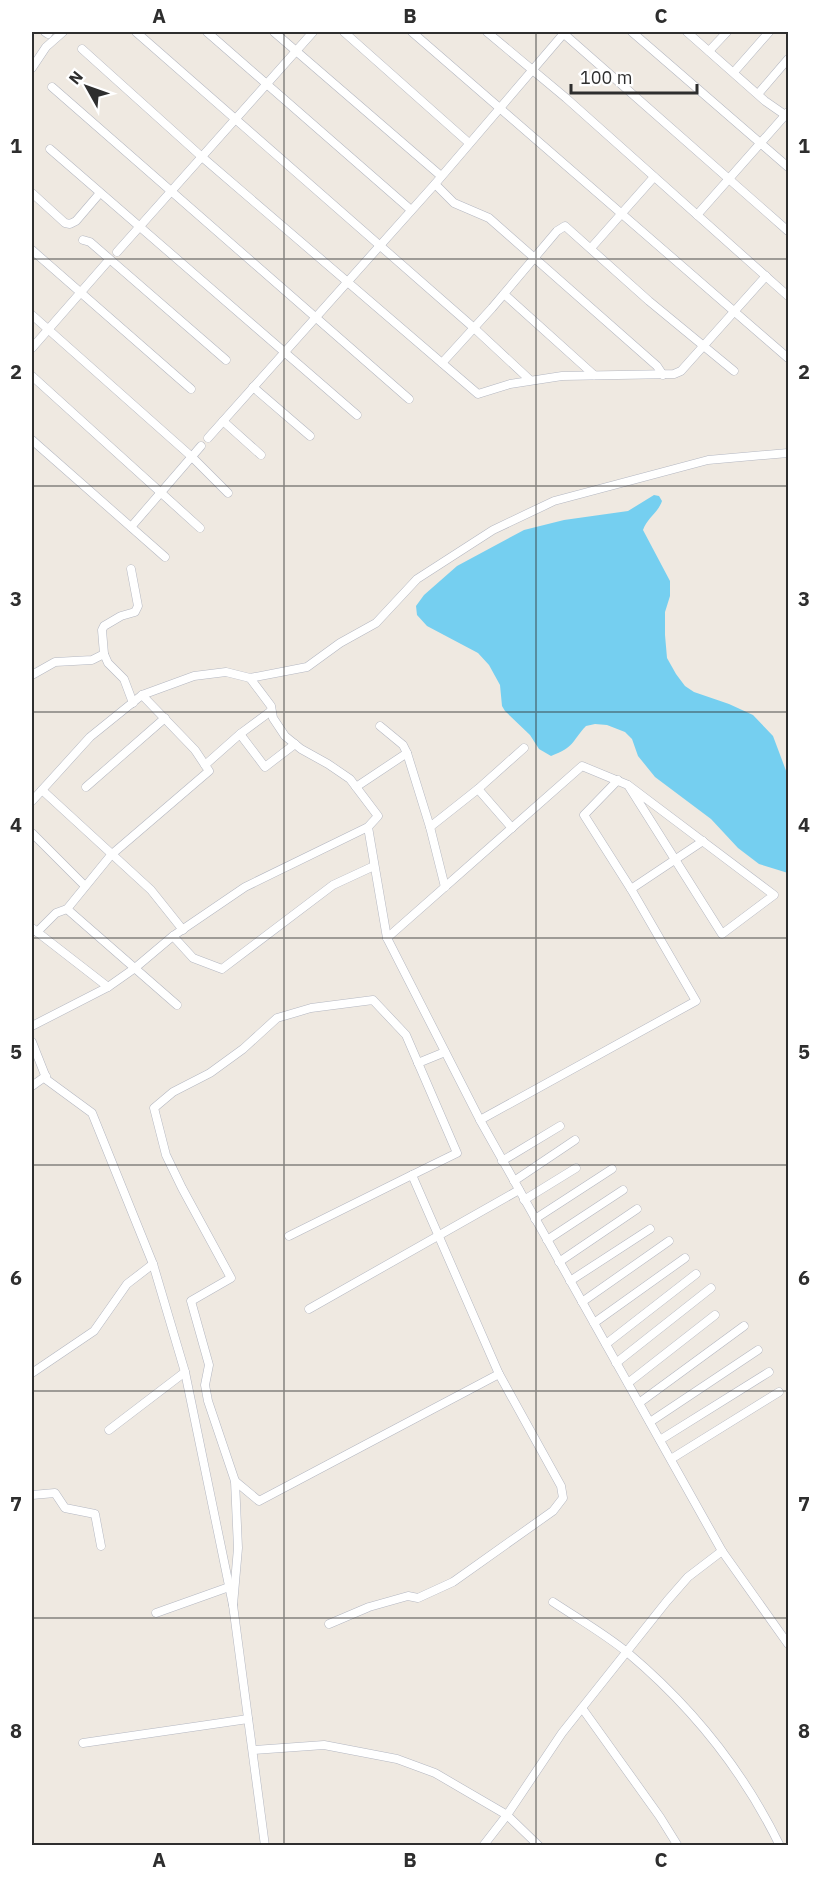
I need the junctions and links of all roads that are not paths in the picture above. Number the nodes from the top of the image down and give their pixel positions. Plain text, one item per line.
1 (63, 32) edge
2 (136, 32) edge
3 (207, 32) edge
4 (274, 32) edge
5 (314, 32) edge
6 (344, 32) edge
7 (412, 32) edge
8 (487, 32) edge
9 (564, 32) edge
10 (632, 32) edge
11 (687, 32) edge
12 (727, 32) edge
13 (769, 32) edge
14 (82, 49) dead end
15 (297, 50) junction
16 (709, 51) junction
17 (789, 59) edge
18 (32, 68) edge
19 (532, 69) junction
20 (734, 72) junction
21 (267, 84) junction
22 (52, 87) dead end
23 (758, 94) junction
24 (499, 108) junction
25 (788, 114) edge
26 (236, 119) junction
27 (469, 142) junction
28 (761, 143) junction
29 (50, 149) dead end
30 (202, 157) junction
31 (789, 167) edge
32 (441, 176) junction
33 (654, 177) junction
34 (729, 178) junction
35 (435, 184) junction
36 (171, 192) junction
37 (32, 193) edge
38 (100, 193) junction
39 (411, 210) junction
40 (622, 213) junction
41 (697, 215) junction
42 (140, 226) junction
43 (789, 231) edge
44 (83, 240) dead end
45 (378, 245) junction
46 (591, 248) junction
47 (32, 250) edge
48 (117, 252) dead end
49 (534, 259) junction
50 (109, 260) junction
51 (766, 276) junction
52 (347, 281) junction
53 (82, 292) junction
54 (504, 294) junction
55 (789, 296) edge
56 (735, 312) junction
57 (32, 315) edge
58 (314, 316) junction
59 (474, 328) junction
60 (48, 330) junction
61 (704, 346) junction
62 (32, 348) edge
63 (283, 352) junction
64 (789, 358) edge
65 (226, 360) dead end
66 (442, 363) junction
67 (734, 371) dead end
68 (594, 375) junction
69 (663, 375) junction
70 (32, 376) edge
71 (530, 380) junction
72 (253, 387) junction
73 (191, 389) dead end
74 (409, 399) dead end
75 (357, 415) dead end
76 (223, 421) junction
77 (310, 436) dead end
78 (208, 438) dead end
79 (32, 440) edge
80 (201, 446) dead end
81 (789, 453) edge
82 (261, 455) dead end
83 (192, 457) junction
84 (161, 492) junction
85 (228, 493) dead end
86 (131, 527) junction
87 (200, 528) dead end
88 (165, 557) dead end
89 (132, 569) dead end
90 (104, 654) junction
91 (32, 675) edge
92 (250, 678) junction
93 (142, 695) junction
94 (133, 703) junction
95 (271, 711) junction
96 (165, 718) junction
97 (380, 726) dead end
98 (240, 734) junction
99 (295, 744) junction
100 (524, 748) dead end
101 (407, 753) junction
102 (205, 765) junction
103 (618, 780) junction
104 (628, 785) junction
105 (356, 786) junction
106 (86, 787) dead end
107 (478, 789) junction
108 (42, 790) junction
109 (32, 801) edge
110 (368, 827) junction
111 (430, 827) junction
112 (512, 828) junction
113 (32, 832) edge
114 (703, 841) junction
115 (111, 855) junction
116 (675, 860) junction
117 (374, 866) junction
118 (85, 886) junction
119 (445, 887) junction
120 (631, 889) junction
121 (67, 909) junction
122 (34, 930) edge
123 (183, 930) junction
124 (173, 936) junction
125 (387, 938) junction
126 (135, 968) junction
127 (108, 987) junction
128 (177, 1005) dead end
129 (32, 1026) edge
130 (32, 1042) edge
131 (445, 1052) junction
132 (418, 1063) junction
133 (46, 1076) junction
134 (32, 1086) edge
135 (480, 1120) junction
136 (560, 1126) dead end
137 (575, 1140) dead end
138 (502, 1161) junction
139 (576, 1168) dead end
140 (612, 1169) dead end
141 (412, 1175) junction
142 (514, 1181) junction
143 (519, 1190) junction
144 (623, 1190) dead end
145 (524, 1200) junction
146 (637, 1209) dead end
147 (535, 1219) junction
148 (650, 1229) dead end
149 (437, 1235) junction
150 (289, 1236) dead end
151 (547, 1240) junction
152 (669, 1241) dead end
153 (685, 1258) dead end
154 (560, 1262) junction
155 (153, 1264) junction
156 (696, 1274) dead end
157 (570, 1281) junction
158 (711, 1288) dead end
159 (582, 1302) junction
160 (309, 1309) dead end
161 (716, 1315) dead end
162 (594, 1323) junction
163 (744, 1326) dead end
164 (606, 1344) junction
165 (758, 1350) dead end
166 (616, 1363) junction
167 (185, 1372) junction
168 (769, 1372) dead end
169 (32, 1373) edge
170 (499, 1374) junction
171 (628, 1383) junction
172 (779, 1392) dead end
173 (639, 1403) junction
174 (650, 1422) junction
175 (109, 1430) dead end
176 (660, 1440) junction
177 (670, 1459) junction
178 (235, 1481) junction
179 (32, 1496) edge
180 (101, 1546) dead end
181 (722, 1551) junction
182 (229, 1587) junction
183 (553, 1602) dead end
184 (233, 1605) junction
185 (156, 1613) dead end
186 (329, 1624) dead end
187 (789, 1644) edge
188 (626, 1652) junction
189 (582, 1708) junction
190 (248, 1719) junction
191 (83, 1743) dead end
192 (253, 1749) junction
193 (507, 1815) junction
194 (265, 1845) edge
195 (483, 1845) edge
196 (539, 1845) edge
197 (678, 1845) edge
198 (780, 1845) edge

1 - 18 street
2 - 26 street
3 - 21 street
4 - 15 street
5 - 15 street
6 - 27 street
7 - 24 street
8 - 19 street
9 - 19 street
9 - 34 street
10 - 28 street
11 - 16 street
12 - 16 street
13 - 20 street
14 - 30 street
15 - 21 street
15 - 32 street
16 - 20 street
17 - 23 street
19 - 24 street
19 - 33 street
20 - 23 street
21 - 26 street
21 - 39 street
22 - 36 street
23 - 25 street
24 - 27 street
24 - 40 street
25 - 28 street
26 - 30 street
26 - 45 street
27 - 32 street
28 - 31 street
28 - 34 street
29 - 38 street
30 - 36 street
30 - 52 street
32 - 35 street
33 - 40 street
33 - 41 street
34 - 41 street
34 - 43 street
35 - 39 street
35 - 49 street
36 - 42 street
36 - 58 street
37 - 38 street
38 - 42 street
39 - 45 street
40 - 46 street
40 - 56 street
41 - 51 street
42 - 48 street
42 - 63 street
44 - 50 street
45 - 52 street
45 - 59 street
46 - 49 street
46 - 61 street
47 - 53 street
49 - 54 street
49 - 69 street
50 - 53 street
50 - 65 street
51 - 55 street
51 - 56 street
52 - 58 street
52 - 66 street
53 - 60 street
53 - 73 street
54 - 59 street
54 - 68 street
56 - 61 street
56 - 64 street
57 - 60 street
58 - 63 street
58 - 74 street
59 - 66 street
59 - 71 street
60 - 62 street
60 - 83 street
61 - 67 street
61 - 69 street
63 - 72 street
63 - 75 street
66 - 71 street
68 - 69 street
68 - 71 street
70 - 84 street
72 - 76 street
72 - 77 street
76 - 78 street
76 - 82 street
79 - 86 street
80 - 83 street
81 - 92 street
83 - 84 street
83 - 85 street
84 - 86 street
84 - 87 street
86 - 88 street
89 - 90 street
90 - 91 street
90 - 94 street
92 - 93 street
92 - 95 street
93 - 94 street
93 - 96 street
94 - 108 street
95 - 98 street
95 - 99 street
96 - 102 street
96 - 106 street
97 - 101 street
98 - 99 street
98 - 102 street
99 - 105 street
100 - 107 street
101 - 105 street
101 - 111 street
102 - 115 street
103 - 104 street
103 - 112 street
103 - 120 street
104 - 114 street
104 - 116 street
105 - 110 street
107 - 111 street
107 - 112 street
108 - 109 street
108 - 115 street
110 - 117 street
110 - 123 street
111 - 119 street
112 - 119 street
113 - 118 street
114 - 116 street
114 - 116 street
115 - 118 street
115 - 123 street
116 - 120 street
117 - 124 street
117 - 125 street
118 - 121 street
119 - 125 street
120 - 135 street
121 - 122 street
121 - 126 street
122 - 127 street
123 - 124 street
124 - 126 street
125 - 131 street
126 - 127 street
126 - 128 street
127 - 129 street
130 - 133 street
131 - 132 street
131 - 135 street
132 - 141 street
132 - 178 street
133 - 134 street
133 - 155 street
135 - 138 street
136 - 138 street
137 - 142 street
138 - 142 street
139 - 145 street
140 - 147 street
141 - 149 street
141 - 150 street
142 - 143 street
143 - 145 street
143 - 149 street
144 - 151 street
145 - 147 street
146 - 154 street
147 - 151 street
148 - 157 street
149 - 160 street
149 - 170 street
151 - 154 street
152 - 159 street
153 - 162 street
154 - 157 street
155 - 167 street
155 - 169 street
156 - 164 street
157 - 159 street
158 - 166 street
159 - 162 street
161 - 171 street
162 - 164 street
163 - 173 street
164 - 166 street
165 - 174 street
166 - 171 street
167 - 175 street
167 - 182 street
168 - 176 street
170 - 178 street
170 - 186 street
171 - 173 street
172 - 177 street
173 - 174 street
174 - 176 street
176 - 177 street
177 - 181 street
178 - 184 street
179 - 180 street
181 - 187 street
181 - 188 street
182 - 184 street
182 - 185 street
183 - 188 street
184 - 190 street
188 - 189 street
188 - 198 street
189 - 193 street
189 - 197 street
190 - 191 street
190 - 192 street
192 - 193 street
192 - 194 street
193 - 195 street
193 - 196 street

